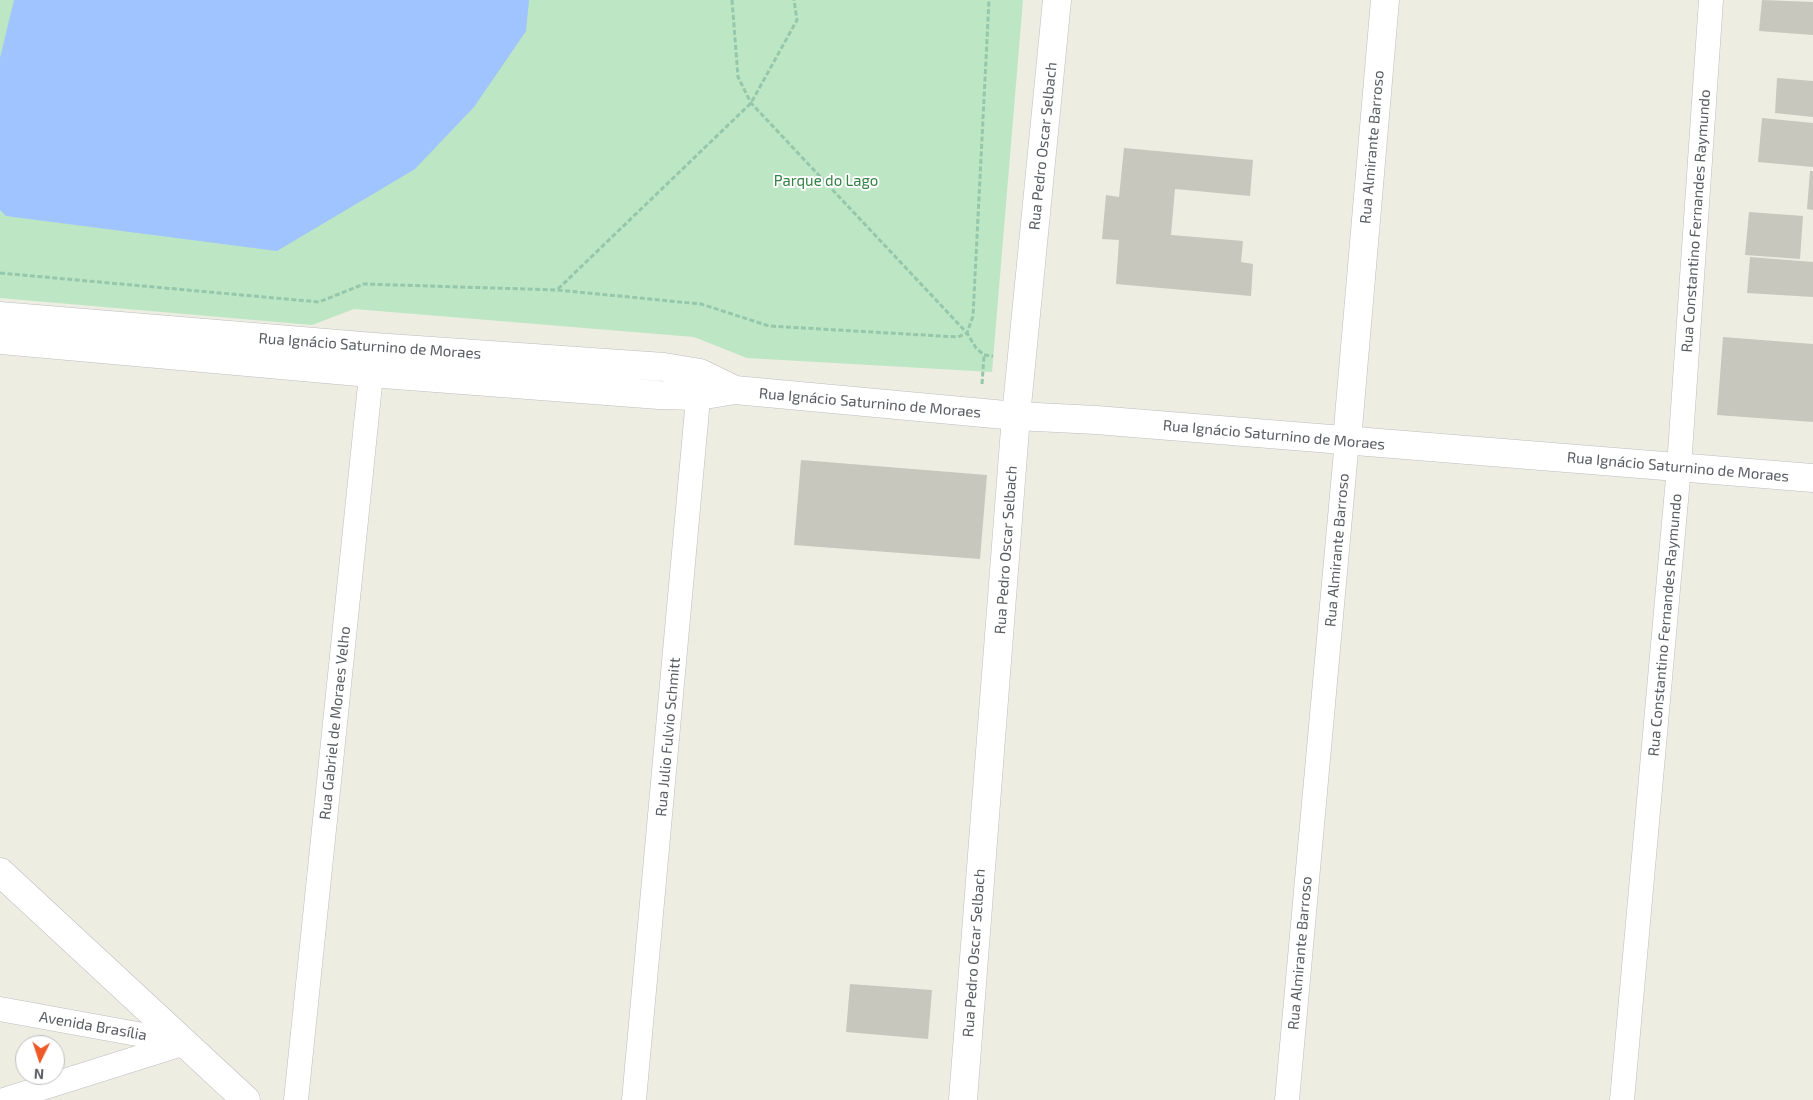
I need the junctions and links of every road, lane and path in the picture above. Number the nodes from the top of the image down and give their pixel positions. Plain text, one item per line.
1 (732, 0) edge
2 (794, 0) edge
3 (990, 0) edge
4 (1057, 0) edge
5 (1385, 0) edge
6 (1711, 0) edge
7 (751, 103) junction
8 (0, 273) edge
9 (557, 290) junction
10 (0, 316) edge
11 (968, 333) junction
12 (0, 340) edge
13 (204, 346) junction
14 (508, 356) junction
15 (372, 360) junction
16 (505, 384) junction
17 (700, 385) junction
18 (1016, 416) junction
19 (1346, 440) junction
20 (1679, 467) junction
21 (1813, 478) edge
22 (0, 872) edge
23 (0, 1009) edge
24 (185, 1043) junction
25 (4, 1100) edge
26 (246, 1100) edge
27 (296, 1100) edge
28 (634, 1100) edge
29 (963, 1100) edge
30 (1287, 1100) edge
31 (1622, 1100) edge

1 - 7 path
2 - 7 path
3 - 11 path
4 - 18 street, Rua Pedro Oscar Selbach
5 - 19 street, Rua Almirante Barroso
6 - 20 street, Rua Constantino Fernandes Raymundo
7 - 9 path
7 - 11 path
8 - 9 path
9 - 11 path
10 - 13 street, Rua Ignácio Saturnino de Moraes
12 - 13 street, Rua Ignácio Saturnino de Moraes
13 - 15 street, Rua Ignácio Saturnino de Moraes
14 - 15 street, Rua Ignácio Saturnino de Moraes
14 - 16 street
14 - 17 street, Rua Ignácio Saturnino de Moraes
15 - 16 street, Rua Ignácio Saturnino de Moraes
15 - 27 street, Rua Gabriel de Moraes Velho
16 - 17 street, Rua Ignácio Saturnino de Moraes
17 - 18 street, Rua Ignácio Saturnino de Moraes
17 - 28 street, Rua Julio Fulvio Schmitt
18 - 19 street, Rua Ignácio Saturnino de Moraes
18 - 29 street, Rua Pedro Oscar Selbach
19 - 20 street, Rua Ignácio Saturnino de Moraes
19 - 30 street, Rua Almirante Barroso
20 - 21 street, Rua Ignácio Saturnino de Moraes
20 - 31 street, Rua Constantino Fernandes Raymundo
22 - 24 street
23 - 24 street, Avenida Brasília
24 - 25 street
24 - 26 street

